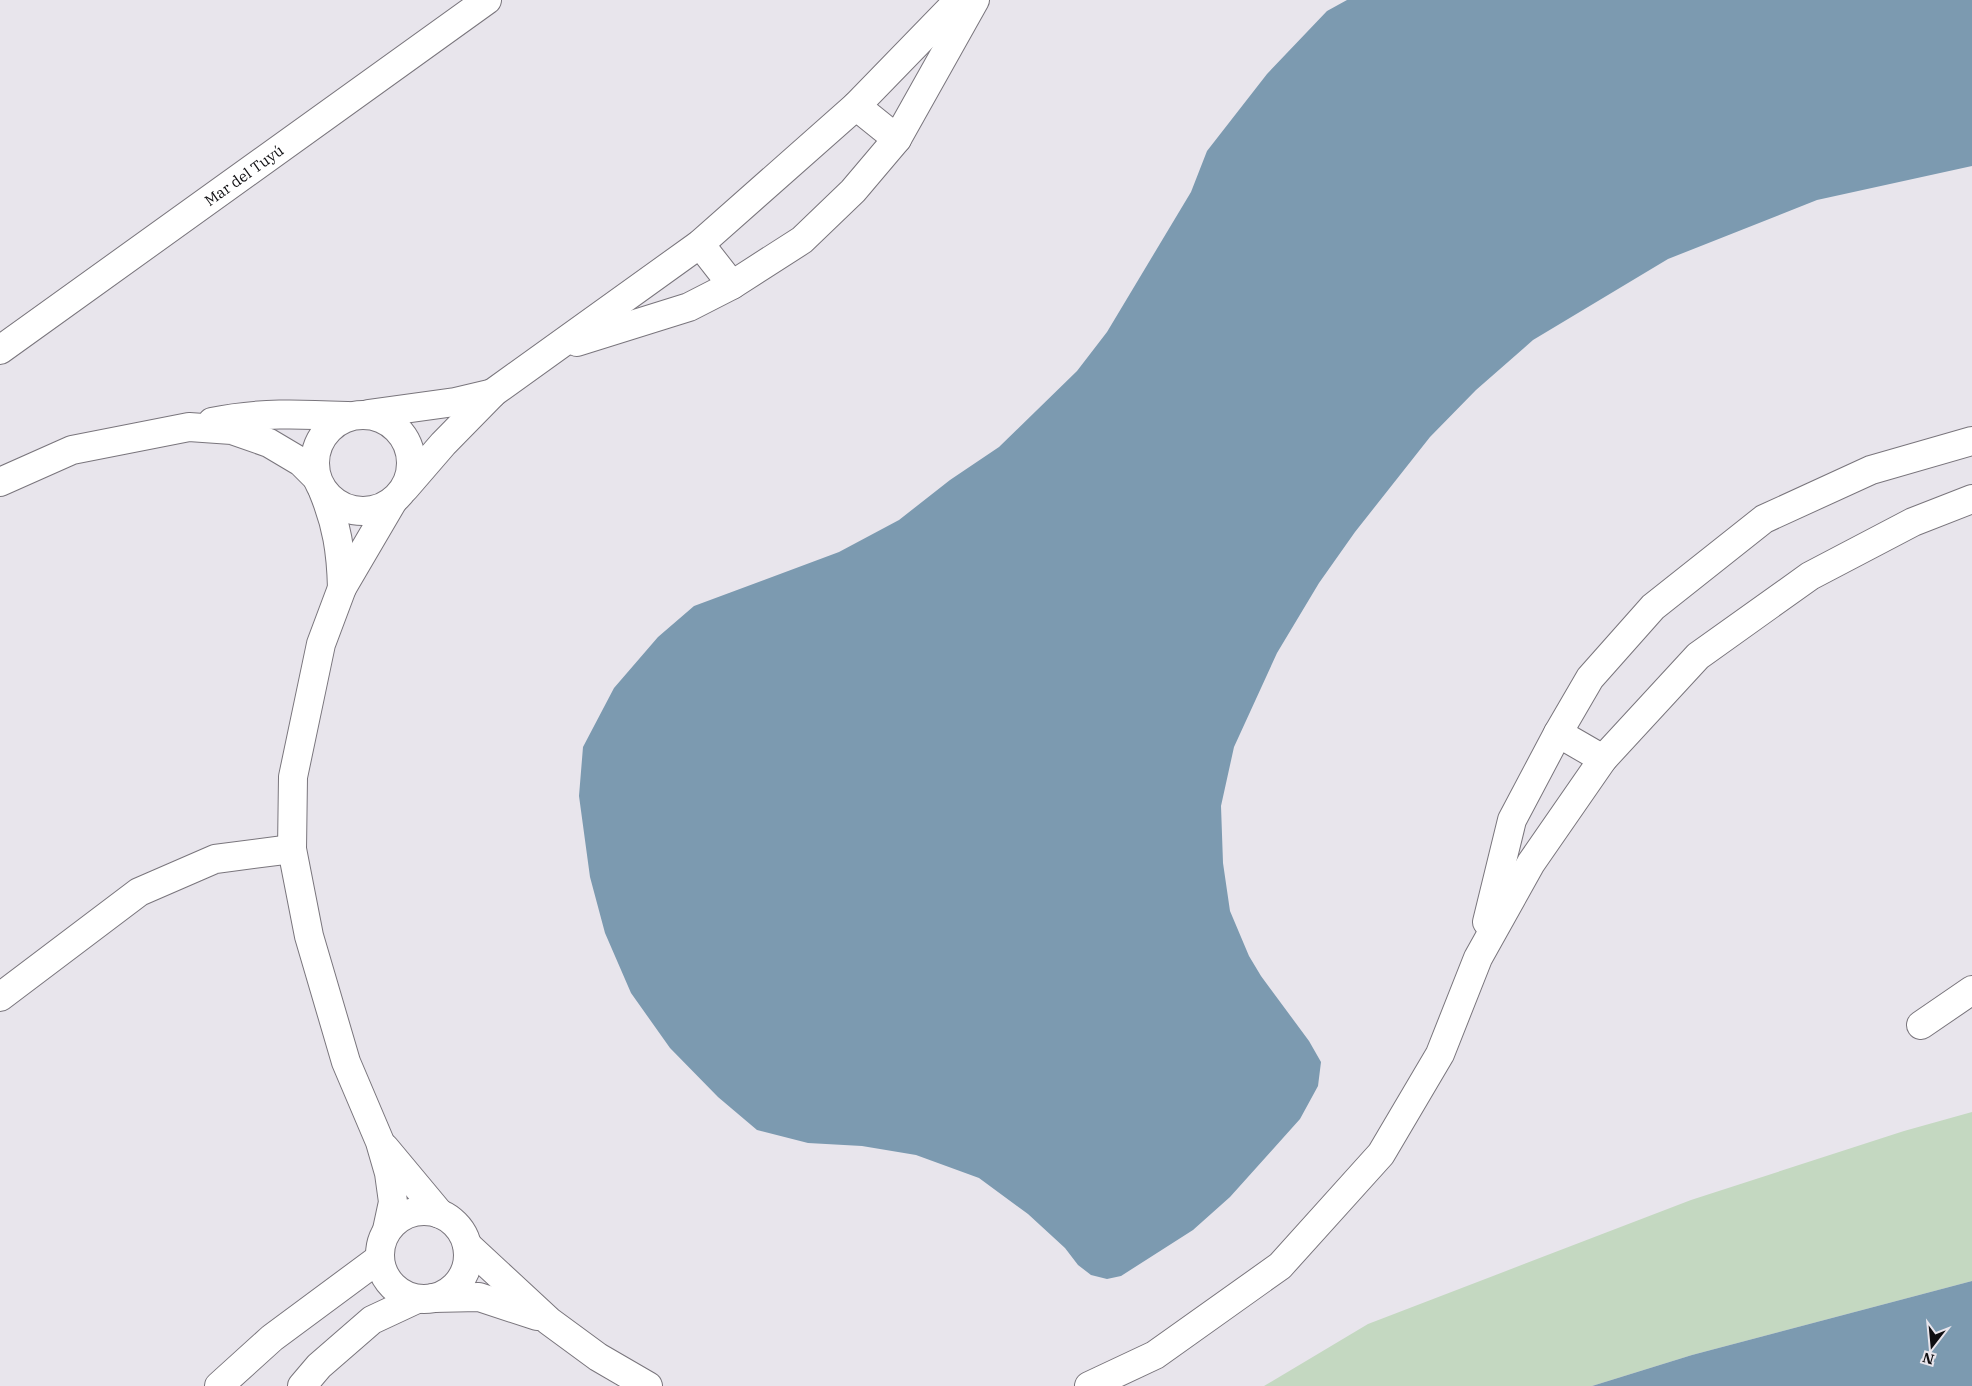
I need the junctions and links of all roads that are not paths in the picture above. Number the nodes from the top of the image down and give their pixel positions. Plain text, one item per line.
1 (487, 0) edge
2 (959, 0) edge
3 (975, 0) edge
4 (856, 106) junction
5 (897, 139) junction
6 (700, 244) junction
7 (732, 285) junction
8 (554, 349) junction
9 (0, 350) edge
10 (494, 392) junction
11 (356, 415) junction
12 (189, 427) junction
13 (1972, 441) edge
14 (0, 482) edge
15 (320, 484) junction
16 (399, 494) junction
17 (1972, 499) edge
18 (342, 588) junction
19 (1558, 733) junction
20 (1603, 759) junction
21 (292, 849) junction
22 (1478, 958) junction
23 (1972, 990) edge
24 (0, 997) edge
25 (1921, 1025) dead end
26 (380, 1142) junction
27 (440, 1214) junction
28 (387, 1230) junction
29 (467, 1245) junction
30 (380, 1258) junction
31 (425, 1299) junction
32 (549, 1321) junction
33 (219, 1386) edge
34 (302, 1386) edge
35 (648, 1386) edge
36 (1089, 1386) edge

1 - 9 street, Mar del Tuyú
2 - 4 street
3 - 5 street
4 - 5 street
4 - 6 street
5 - 7 street
6 - 7 street
6 - 8 street
7 - 8 street
8 - 10 street
10 - 11 street
10 - 16 street
11 - 12 street
11 - 15 street
11 - 16 street
12 - 14 street
12 - 15 street
13 - 19 street
15 - 16 street
15 - 18 street
16 - 18 street
17 - 20 street
18 - 21 street
19 - 20 street
19 - 22 street
20 - 22 street
21 - 24 street
21 - 26 street
22 - 36 street
23 - 25 street
26 - 27 street
26 - 28 street
27 - 28 street
27 - 29 street
28 - 30 street
29 - 31 street
29 - 32 street
30 - 31 street
30 - 33 street
31 - 32 street
31 - 34 street
32 - 35 street

